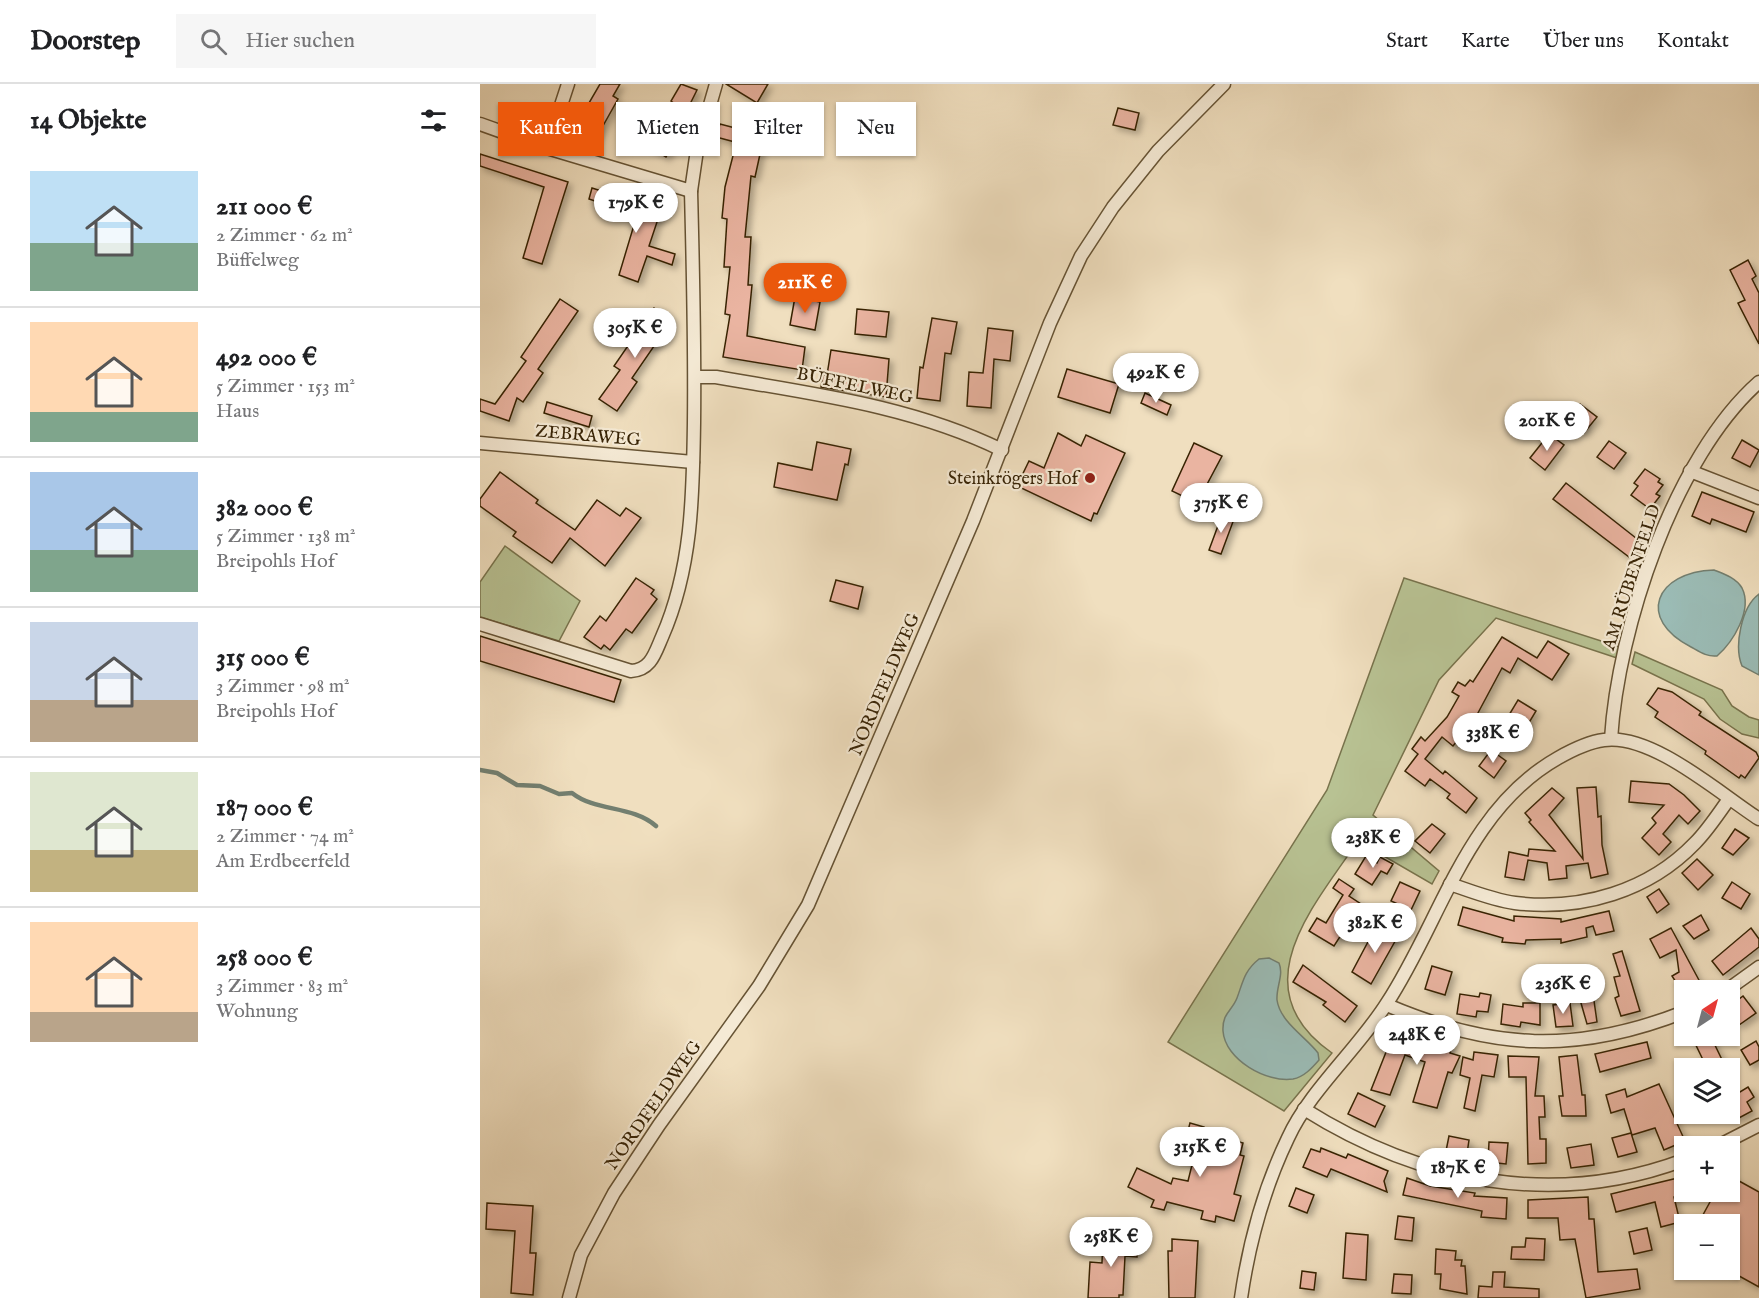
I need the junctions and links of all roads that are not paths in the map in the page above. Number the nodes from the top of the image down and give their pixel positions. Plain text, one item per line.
1 (568, 84) edge
2 (716, 84) edge
3 (1224, 84) edge
4 (562, 102) edge
5 (480, 124) edge
6 (498, 130) edge
7 (574, 156) edge
8 (691, 191) junction
9 (694, 377) junction
10 (1759, 382) edge
11 (480, 443) edge
12 (1002, 450) junction
13 (693, 462) junction
14 (1690, 471) junction
15 (1759, 498) edge
16 (480, 624) edge
17 (1611, 739) junction
18 (1729, 799) junction
19 (1759, 819) edge
20 (1450, 884) junction
21 (1759, 967) edge
22 (1740, 981) edge
23 (1387, 1005) junction
24 (1674, 1015) edge
25 (1304, 1109) junction
26 (1759, 1125) edge
27 (1738, 1136) edge
28 (1674, 1163) edge
29 (569, 1298) edge
30 (1240, 1298) edge

1 - 4 street
2 - 8 street
3 - 12 street, NORDFELDWEG
5 - 6 street
7 - 8 street
8 - 9 street
9 - 12 street, BÜFFELWEG
9 - 13 street
10 - 14 street, AM RÜBENFELD
11 - 13 street, ZEBRAWEG
12 - 29 street, NORDFELDWEG
13 - 16 street
14 - 15 street
14 - 17 street, AM RÜBENFELD
17 - 18 street
17 - 20 street
18 - 19 street
18 - 20 street
20 - 23 street
21 - 22 street
23 - 24 street
23 - 25 street
25 - 28 street
25 - 30 street
26 - 27 street

